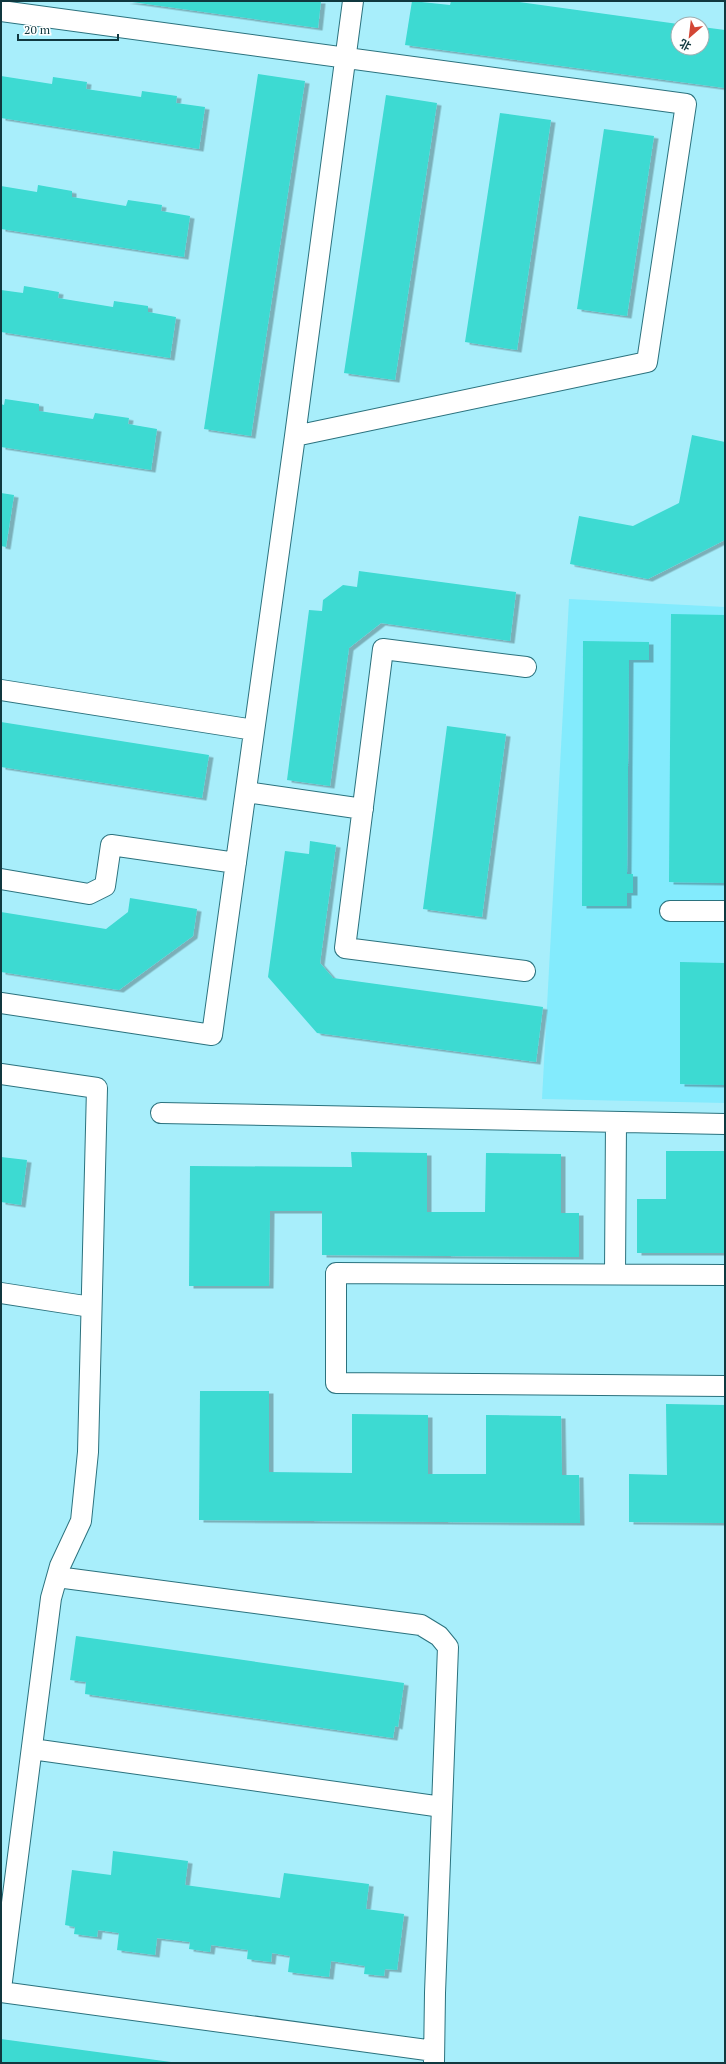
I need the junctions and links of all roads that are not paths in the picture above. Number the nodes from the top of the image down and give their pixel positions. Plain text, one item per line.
1 (353, 1) edge
2 (1, 11) edge
3 (345, 58) junction
4 (295, 436) junction
5 (526, 667) dead end
6 (1, 690) edge
7 (254, 730) junction
8 (246, 792) junction
9 (363, 809) junction
10 (236, 863) junction
11 (1, 879) edge
12 (670, 911) dead end
13 (725, 911) edge
14 (525, 971) dead end
15 (1, 1003) edge
16 (1, 1074) edge
17 (161, 1113) dead end
18 (616, 1122) junction
19 (725, 1124) edge
20 (615, 1274) junction
21 (725, 1275) edge
22 (1, 1293) edge
23 (91, 1307) junction
24 (725, 1386) edge
25 (57, 1577) junction
26 (32, 1749) junction
27 (442, 1807) junction
28 (1, 1991) edge
29 (434, 2057) edge

1 - 3 lane
2 - 3 lane
3 - 4 lane
3 - 4 lane
4 - 7 lane
5 - 9 lane
6 - 7 lane
7 - 8 lane
8 - 9 lane
8 - 10 lane
9 - 14 lane
10 - 11 lane
10 - 15 lane
12 - 13 lane
16 - 23 lane
17 - 18 lane
18 - 19 lane
18 - 20 lane
20 - 21 lane
20 - 24 lane
22 - 23 lane
23 - 25 lane
25 - 26 lane
25 - 27 lane
26 - 27 lane
26 - 28 lane
27 - 29 lane
28 - 29 lane

